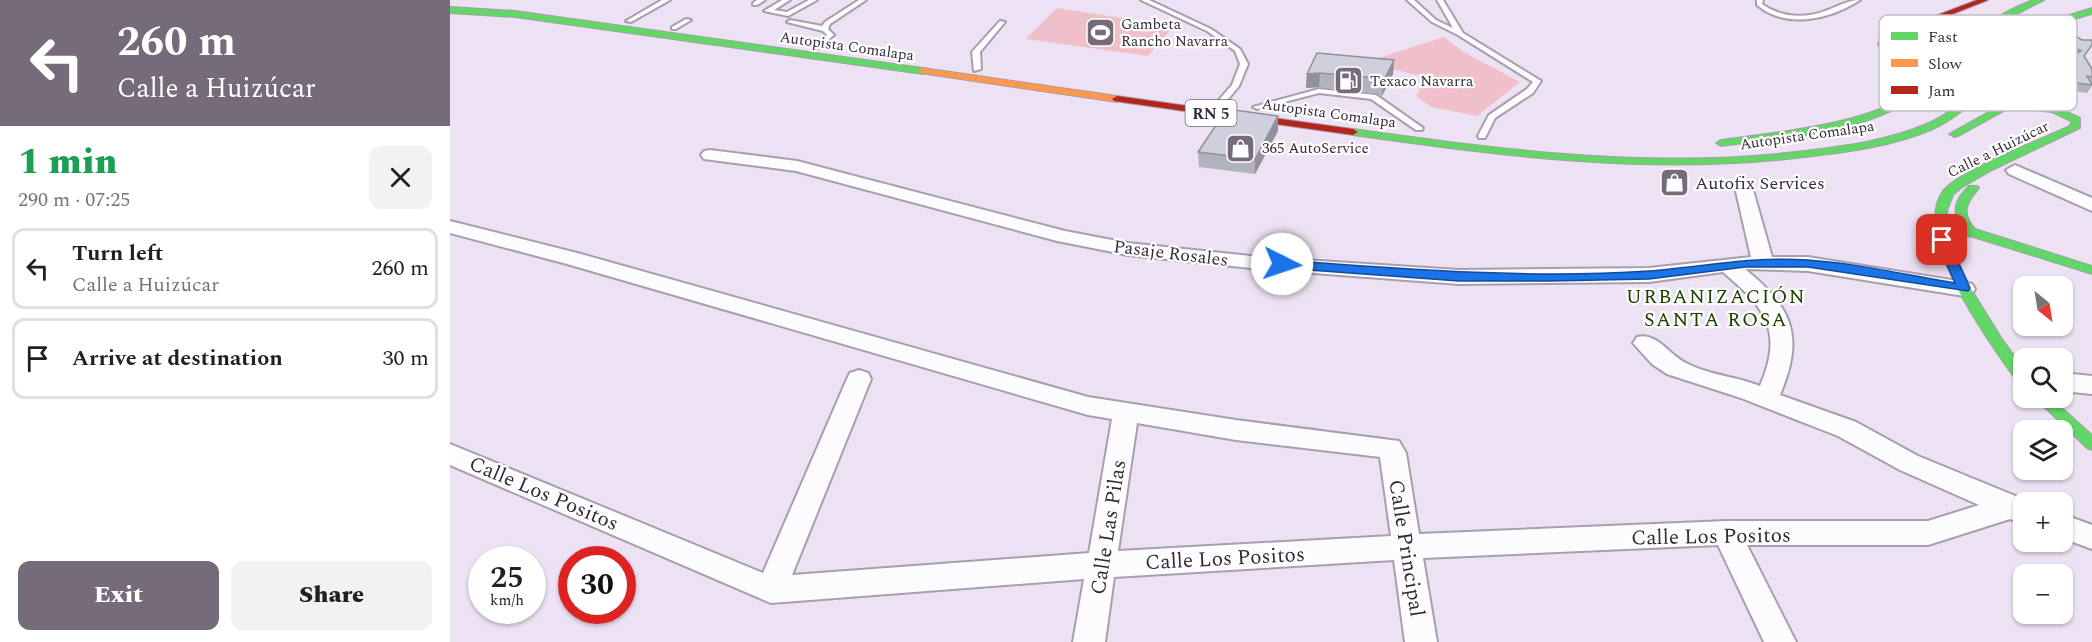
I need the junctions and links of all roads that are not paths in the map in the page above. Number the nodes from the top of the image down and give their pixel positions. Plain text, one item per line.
1 (667, 0) edge
2 (787, 0) edge
3 (814, 0) edge
4 (863, 0) edge
5 (1144, 0) edge
6 (1410, 0) edge
7 (1440, 0) edge
8 (1760, 0) edge
9 (1857, 0) edge
10 (1984, 0) edge
11 (2006, 0) edge
12 (2040, 0) edge
13 (2084, 0) edge
14 (450, 2) edge
15 (450, 9) edge
16 (2092, 10) edge
17 (1945, 15) edge
18 (1968, 15) edge
19 (2004, 15) edge
20 (2041, 15) edge
21 (2077, 16) edge
22 (1452, 18) junction
23 (688, 20) dead end
24 (629, 21) junction
25 (1434, 21) junction
26 (790, 22) dead end
27 (1002, 22) dead end
28 (2092, 25) edge
29 (674, 28) junction
30 (825, 29) junction
31 (2077, 31) edge
32 (1460, 34) junction
33 (816, 47) junction
34 (977, 69) junction
35 (1221, 102) junction
36 (1257, 107) junction
37 (2077, 109) edge
38 (1879, 111) edge
39 (1960, 111) edge
40 (2000, 111) edge
41 (2061, 111) edge
42 (2092, 115) edge
43 (1880, 126) dead end
44 (1419, 128) junction
45 (1482, 136) junction
46 (1505, 137) dead end
47 (2086, 138) dead end
48 (1941, 139) dead end
49 (1703, 145) dead end
50 (1496, 153) junction
51 (1896, 153) dead end
52 (710, 155) dead end
53 (2015, 170) junction
54 (1744, 187) dead end
55 (1942, 204) junction
56 (2092, 206) edge
57 (450, 227) edge
58 (1967, 228) junction
59 (1942, 240) junction
60 (1763, 263) junction
61 (1728, 266) junction
62 (2092, 270) edge
63 (1964, 288) junction
64 (1645, 344) dead end
65 (2013, 364) edge
66 (859, 380) dead end
67 (2073, 383) edge
68 (2092, 384) edge
69 (1766, 400) junction
70 (2053, 408) edge
71 (1126, 412) junction
72 (2092, 444) edge
73 (450, 454) edge
74 (2013, 507) edge
75 (2013, 510) edge
76 (2073, 530) edge
77 (1726, 533) junction
78 (2092, 537) edge
79 (1405, 547) junction
80 (1103, 565) junction
81 (771, 590) junction
82 (1089, 642) edge
83 (1421, 642) edge
84 (1780, 642) edge

1 - 24 lane
2 - 3 lane
4 - 30 lane
5 - 35 lane
6 - 25 lane
7 - 22 lane
8 - 9 lane
10 - 17 main road
11 - 18 main road
12 - 19 main road
13 - 20 main road
14 - 24 main road, Autopista Comalapa / RN 5
15 - 50 main road, Autopista Comalapa / RN 5
16 - 21 main road, Autopista Comalapa / RN 5
22 - 25 lane
22 - 32 lane
23 - 29 lane
24 - 29 main road, Autopista Comalapa / RN 5
25 - 32 lane
26 - 30 lane
27 - 34 lane
28 - 31 main road
29 - 33 main road, Autopista Comalapa / RN 5
30 - 33 lane
32 - 45 lane
33 - 34 main road, Autopista Comalapa / RN 5
34 - 35 main road, Autopista Comalapa / RN 5
35 - 36 main road, Autopista Comalapa / RN 5
36 - 44 main road, Autopista Comalapa / RN 5
36 - 44 lane
37 - 42 main road
38 - 49 main road
39 - 50 main road, Autopista Comalapa / RN 5
40 - 48 main road
41 - 55 main road, Calle a Huizúcar
43 - 45 main road, Autopista Comalapa / RN 5
44 - 45 main road, Autopista Comalapa / RN 5
45 - 46 main road
47 - 53 main road, Calle a Huizúcar
50 - 51 main road
52 - 61 street, Pasaje Rosales
53 - 56 street
53 - 58 main road, Calle a Huizúcar
54 - 60 street
55 - 58 main road
55 - 59 main road, Calle a Huizúcar
57 - 71 street
58 - 59 main road
58 - 62 main road
59 - 63 main road, Calle a Huizúcar
60 - 61 street, Pasaje Rosales
60 - 63 street, Pasaje Rosales
61 - 69 street
63 - 65 main road, Calle a Huizúcar
64 - 69 street
66 - 81 street
67 - 68 street
69 - 74 street
70 - 72 main road
71 - 79 street, Calle Principal
71 - 80 street, Calle Las Pilas
73 - 81 street, Calle Los Positos
75 - 77 street, Calle Los Positos
76 - 78 street
77 - 79 street, Calle Los Positos
77 - 84 street
79 - 80 street, Calle Los Positos
79 - 83 street, Calle Principal
80 - 81 street, Calle Los Positos
80 - 82 street, Calle Las Pilas

